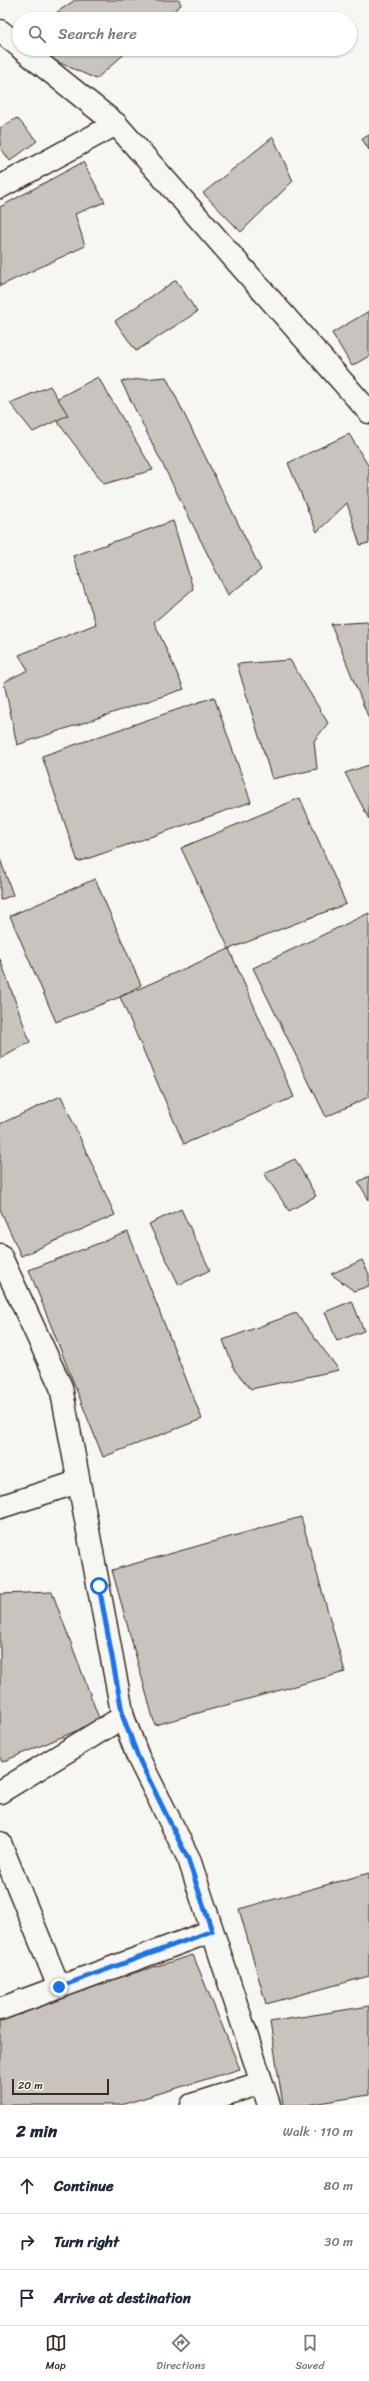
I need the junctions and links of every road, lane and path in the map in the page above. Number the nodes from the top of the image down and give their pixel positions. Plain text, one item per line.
1 (0, 31) edge
2 (12, 40) edge
3 (31, 56) edge
4 (116, 124) junction
5 (0, 187) edge
6 (369, 412) edge
7 (0, 1255) edge
8 (78, 1482) junction
9 (0, 1506) edge
10 (123, 1717) junction
11 (0, 1792) edge
12 (0, 1843) edge
13 (212, 1931) junction
14 (59, 1987) junction
15 (0, 2009) edge
16 (261, 2083) junction
17 (192, 2105) edge
18 (269, 2105) edge

1 - 2 street
3 - 4 street
4 - 5 street
4 - 6 street
7 - 8 street
8 - 9 street
8 - 10 street
10 - 11 street
10 - 13 street
12 - 14 street
13 - 14 street
13 - 16 street
14 - 15 street
16 - 17 street
16 - 18 street

